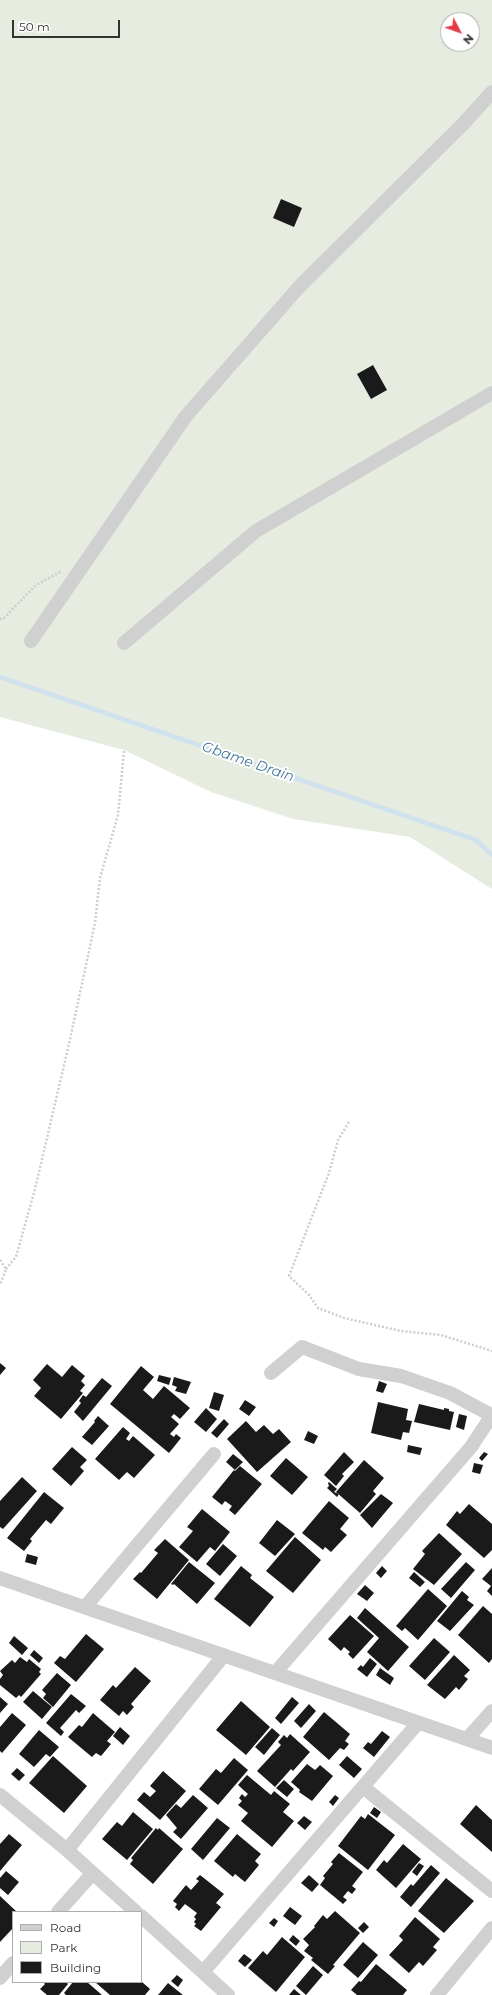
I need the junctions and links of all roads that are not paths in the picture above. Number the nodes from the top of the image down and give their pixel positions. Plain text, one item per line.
1 (492, 92) edge
2 (492, 393) edge
3 (31, 641) dead end
4 (124, 643) dead end
5 (271, 1374) dead end
6 (492, 1415) edge
7 (214, 1454) dead end
8 (0, 1578) edge
9 (85, 1607) junction
10 (224, 1655) junction
11 (275, 1673) junction
12 (492, 1711) edge
13 (418, 1723) junction
14 (467, 1740) junction
15 (492, 1748) edge
16 (363, 1788) junction
17 (0, 1795) edge
18 (66, 1850) junction
19 (93, 1873) junction
20 (492, 1891) edge
21 (59, 1911) edge
22 (135, 1911) edge
23 (142, 1917) edge
24 (492, 1928) edge
25 (12, 1964) edge
26 (202, 1972) junction
27 (0, 1978) edge
28 (228, 1995) edge
29 (437, 1995) edge

1 - 3 street
2 - 4 street
5 - 6 street
6 - 11 street
7 - 9 street
8 - 9 street
9 - 10 street
10 - 11 street
10 - 18 street
11 - 13 street
12 - 14 street
13 - 14 street
13 - 16 street
14 - 15 street
16 - 20 street
16 - 26 street
17 - 18 street
18 - 19 street
19 - 21 street
19 - 22 street
23 - 26 street
24 - 29 street
25 - 27 street
26 - 28 street

